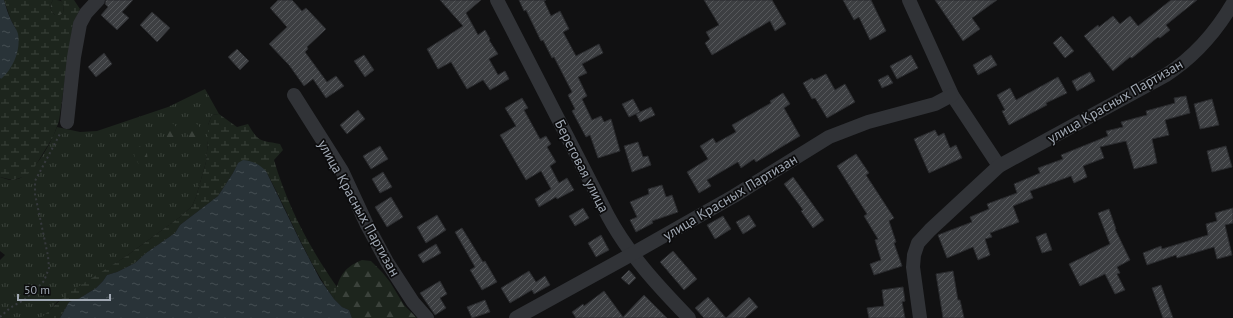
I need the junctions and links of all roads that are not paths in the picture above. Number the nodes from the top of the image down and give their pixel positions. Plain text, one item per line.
1 (98, 0) edge
2 (497, 0) edge
3 (909, 0) edge
4 (1233, 7) edge
5 (294, 95) dead end
6 (952, 95) junction
7 (67, 122) road end
8 (999, 166) junction
9 (632, 254) junction
10 (427, 318) edge
11 (516, 318) edge
12 (690, 318) edge
13 (920, 318) edge

1 - 7 street
2 - 9 street, Береговая улица
3 - 6 street
4 - 8 street, улица Красных Партизан
5 - 10 street, улица Красных Партизан
6 - 8 street
6 - 9 street, улица Красных Партизан
8 - 13 street, улица Красных Партизан
9 - 11 street, улица Красных Партизан
9 - 12 street, Береговая улица

